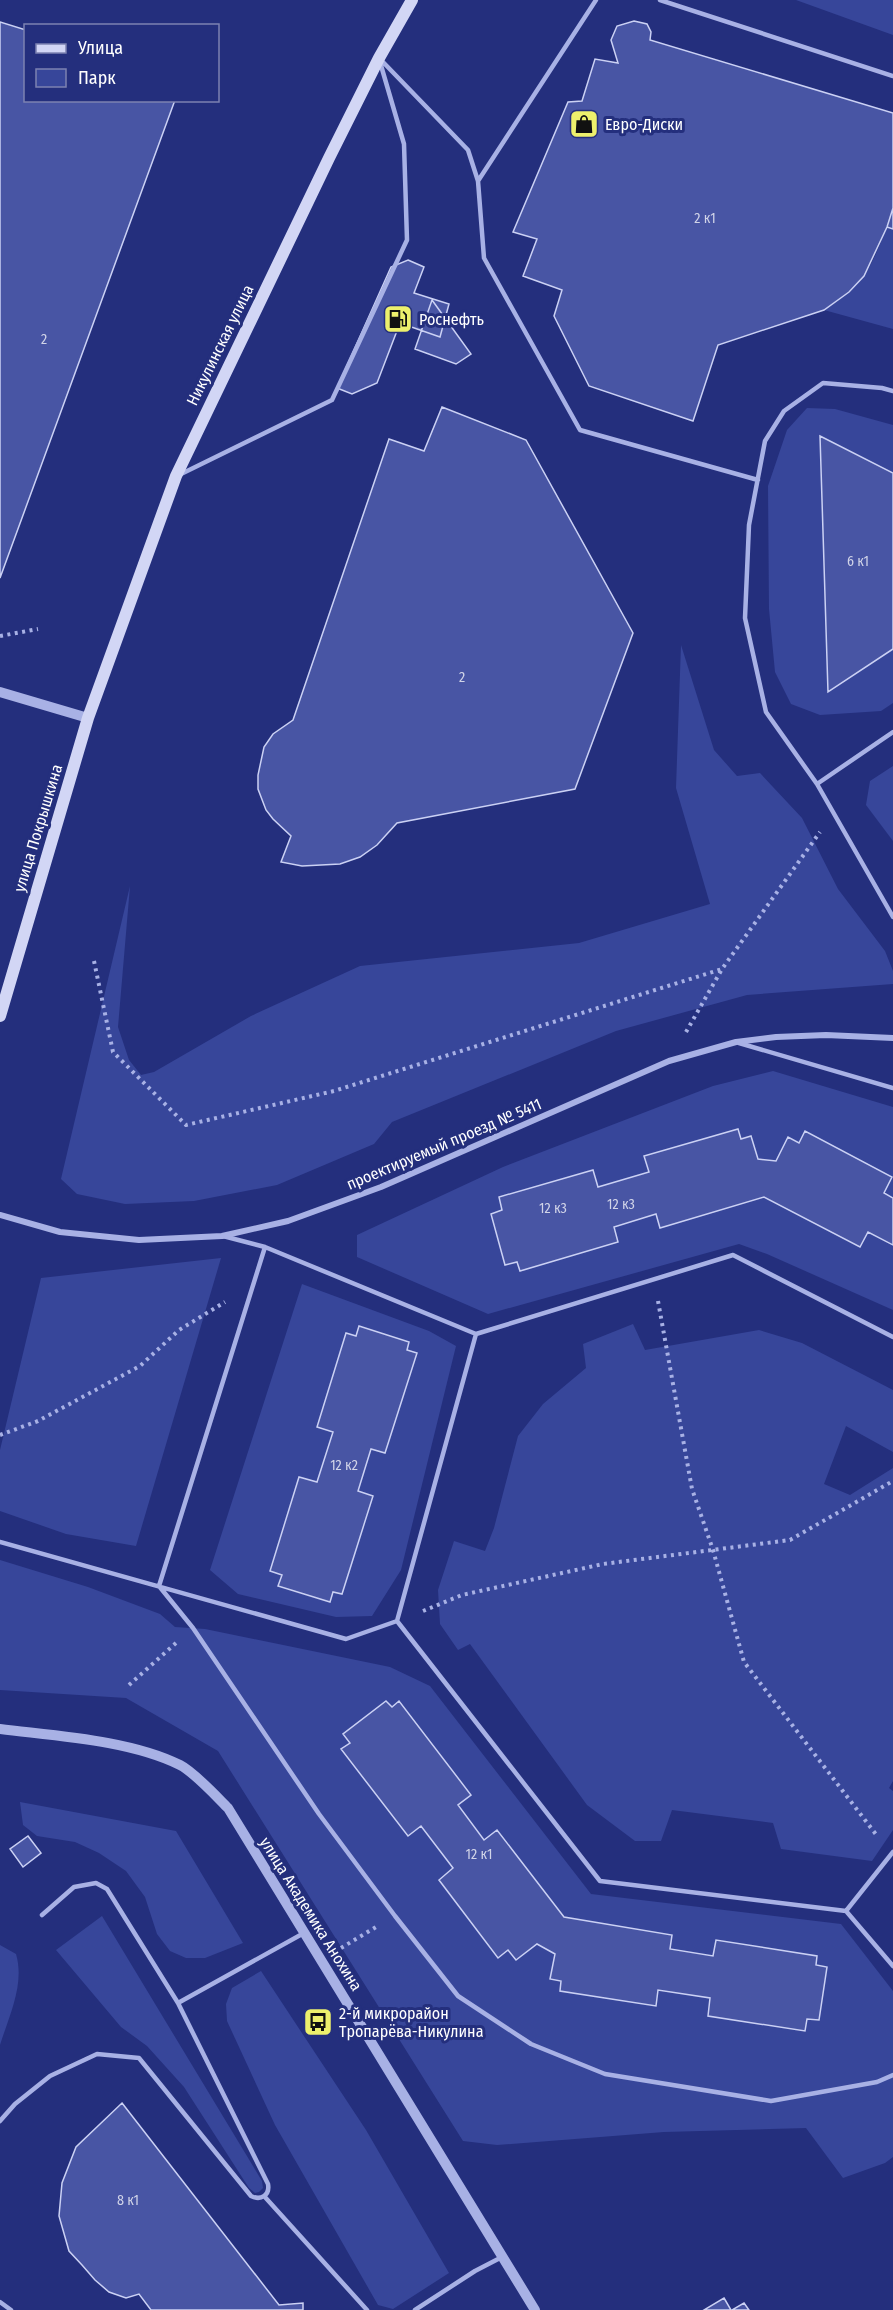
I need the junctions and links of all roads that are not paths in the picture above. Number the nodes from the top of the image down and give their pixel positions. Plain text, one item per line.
1 (412, 0) edge
2 (596, 0) edge
3 (660, 0) edge
4 (379, 58) junction
5 (893, 76) edge
6 (478, 181) junction
7 (893, 391) edge
8 (176, 476) junction
9 (758, 480) junction
10 (0, 692) edge
11 (88, 718) junction
12 (893, 732) edge
13 (817, 784) junction
14 (893, 917) edge
15 (0, 1016) edge
16 (893, 1038) edge
17 (736, 1042) junction
18 (893, 1088) edge
19 (0, 1215) edge
20 (222, 1236) junction
21 (265, 1247) junction
22 (476, 1334) junction
23 (893, 1337) edge
24 (0, 1542) edge
25 (159, 1586) junction
26 (397, 1621) junction
27 (0, 1728) edge
28 (892, 1853) edge
29 (846, 1911) junction
30 (42, 1914) dead end
31 (305, 1933) junction
32 (893, 1966) edge
33 (178, 2003) junction
34 (893, 2075) edge
35 (0, 2121) edge
36 (264, 2196) junction
37 (504, 2256) junction
38 (0, 2302) edge
39 (11, 2310) edge
40 (367, 2310) edge
41 (415, 2310) edge
42 (536, 2310) edge

1 - 4 main road, Никулинская улица
2 - 6 lane
3 - 5 lane
4 - 6 lane
4 - 8 main road, Никулинская улица
4 - 8 lane
6 - 9 lane
7 - 9 lane
8 - 11 main road, Никулинская улица
9 - 13 lane
10 - 11 street
11 - 15 main road, улица Покрышкина
12 - 13 lane
13 - 14 lane
16 - 17 street, проектируемый проезд № 5411
17 - 18 lane
17 - 20 street, проектируемый проезд № 5411
19 - 20 street, проектируемый проезд № 5411
20 - 21 lane
21 - 22 lane
21 - 25 lane
22 - 23 lane
22 - 26 lane
24 - 25 lane
25 - 26 lane
25 - 34 lane
26 - 29 lane
27 - 31 street, улица Академика Анохина
28 - 29 lane
29 - 32 lane
30 - 33 lane
31 - 33 lane
31 - 37 street, улица Академика Анохина
33 - 36 lane
35 - 36 lane
36 - 40 lane
37 - 41 lane
37 - 42 street, улица Академика Анохина
38 - 39 lane

